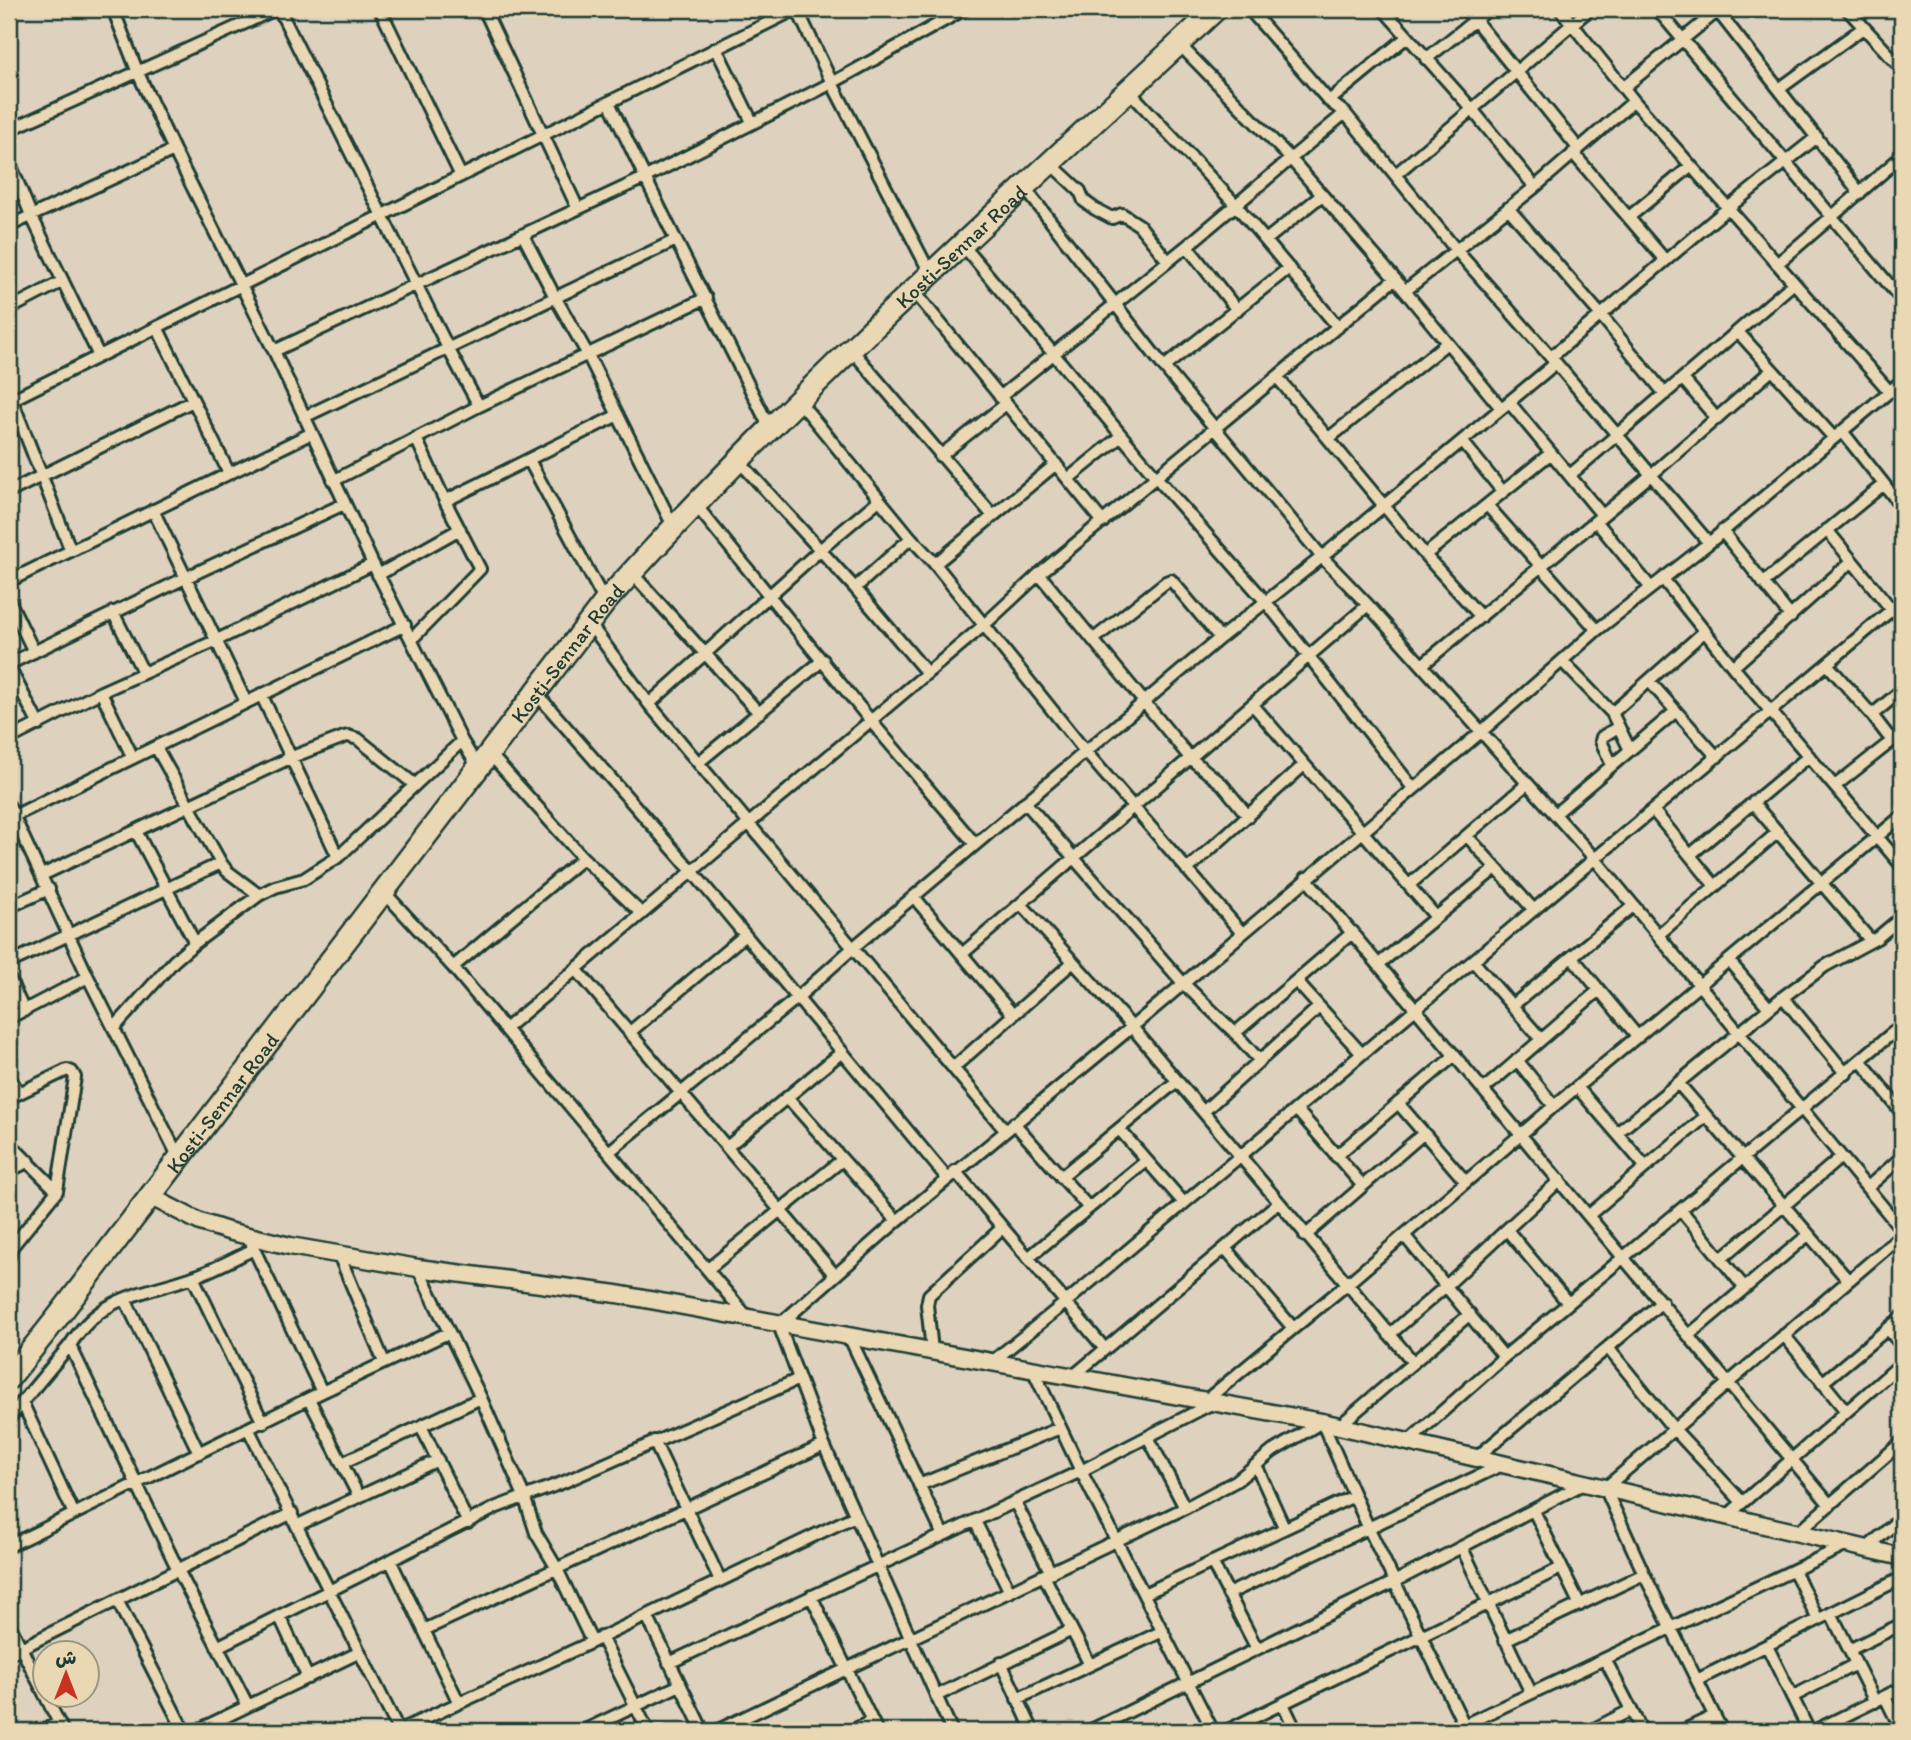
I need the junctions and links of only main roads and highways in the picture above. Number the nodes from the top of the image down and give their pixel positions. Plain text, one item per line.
1 (1216, 9) edge
2 (9, 1378) edge

1 - 2 highway, Kosti-Sennar Road

